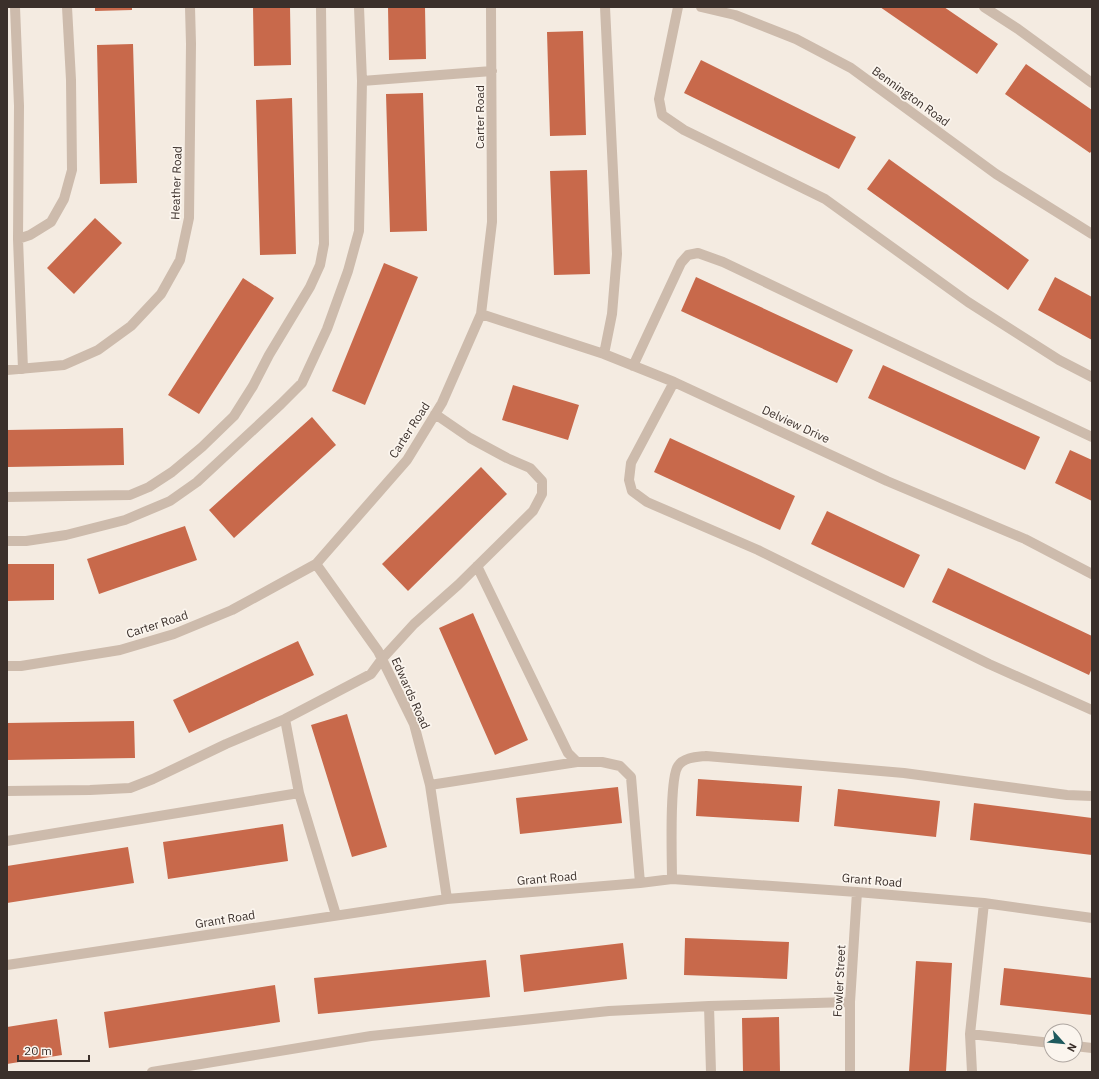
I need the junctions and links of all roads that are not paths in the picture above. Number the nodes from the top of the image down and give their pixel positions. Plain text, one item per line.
1 (15, 7) edge
2 (68, 7) edge
3 (190, 7) edge
4 (322, 7) edge
5 (359, 7) edge
6 (491, 7) edge
7 (605, 7) edge
8 (678, 7) edge
9 (700, 7) edge
10 (984, 7) edge
11 (492, 71) junction
12 (362, 81) junction
13 (1092, 83) edge
14 (1092, 234) edge
15 (18, 239) junction
16 (481, 314) junction
17 (604, 354) junction
18 (633, 366) junction
19 (7, 370) edge
20 (23, 370) junction
21 (1092, 378) edge
22 (674, 382) junction
23 (435, 414) junction
24 (1092, 437) edge
25 (7, 497) edge
26 (7, 541) edge
27 (316, 564) junction
28 (477, 566) junction
29 (1092, 574) edge
30 (382, 659) junction
31 (7, 666) edge
32 (1092, 710) edge
33 (285, 719) junction
34 (577, 762) junction
35 (430, 786) junction
36 (7, 791) edge
37 (298, 794) junction
38 (1092, 796) edge
39 (7, 841) edge
40 (672, 879) junction
41 (640, 883) junction
42 (857, 892) junction
43 (447, 899) junction
44 (984, 903) junction
45 (336, 915) junction
46 (1092, 918) edge
47 (7, 965) edge
48 (850, 1002) junction
49 (709, 1006) junction
50 (970, 1034) junction
51 (1043, 1042) edge
52 (152, 1072) edge
53 (711, 1072) edge
54 (850, 1072) edge
55 (972, 1072) edge

1 - 15 street
2 - 15 street
3 - 20 street, Heather Road
4 - 25 street
5 - 12 street
6 - 11 street, Carter Road
7 - 17 street
8 - 21 street
9 - 14 street, Bennington Road
10 - 13 street
11 - 12 street
11 - 16 street, Carter Road
12 - 26 street
15 - 20 street
16 - 17 street, Delview Drive
16 - 23 street, Carter Road
17 - 18 street, Delview Drive
18 - 22 street, Delview Drive
18 - 24 street
19 - 20 street, Heather Road
22 - 29 street, Delview Drive
22 - 32 street
23 - 27 street, Carter Road
23 - 28 street
27 - 30 street, Edwards Road
27 - 31 street, Carter Road
28 - 30 street
28 - 34 street
30 - 33 street
30 - 35 street, Edwards Road
33 - 36 street
33 - 37 street
34 - 35 street
34 - 41 street
35 - 43 street, Edwards Road
37 - 39 street
37 - 45 street
38 - 40 street
40 - 41 street, Grant Road
40 - 42 street, Grant Road
41 - 43 street, Grant Road
42 - 44 street, Grant Road
42 - 48 street, Fowler Street
43 - 45 street, Grant Road
44 - 46 street, Grant Road
44 - 50 street
45 - 47 street, Grant Road
48 - 49 street
48 - 54 street, Fowler Street
49 - 52 street
49 - 53 street
50 - 51 street
50 - 55 street

